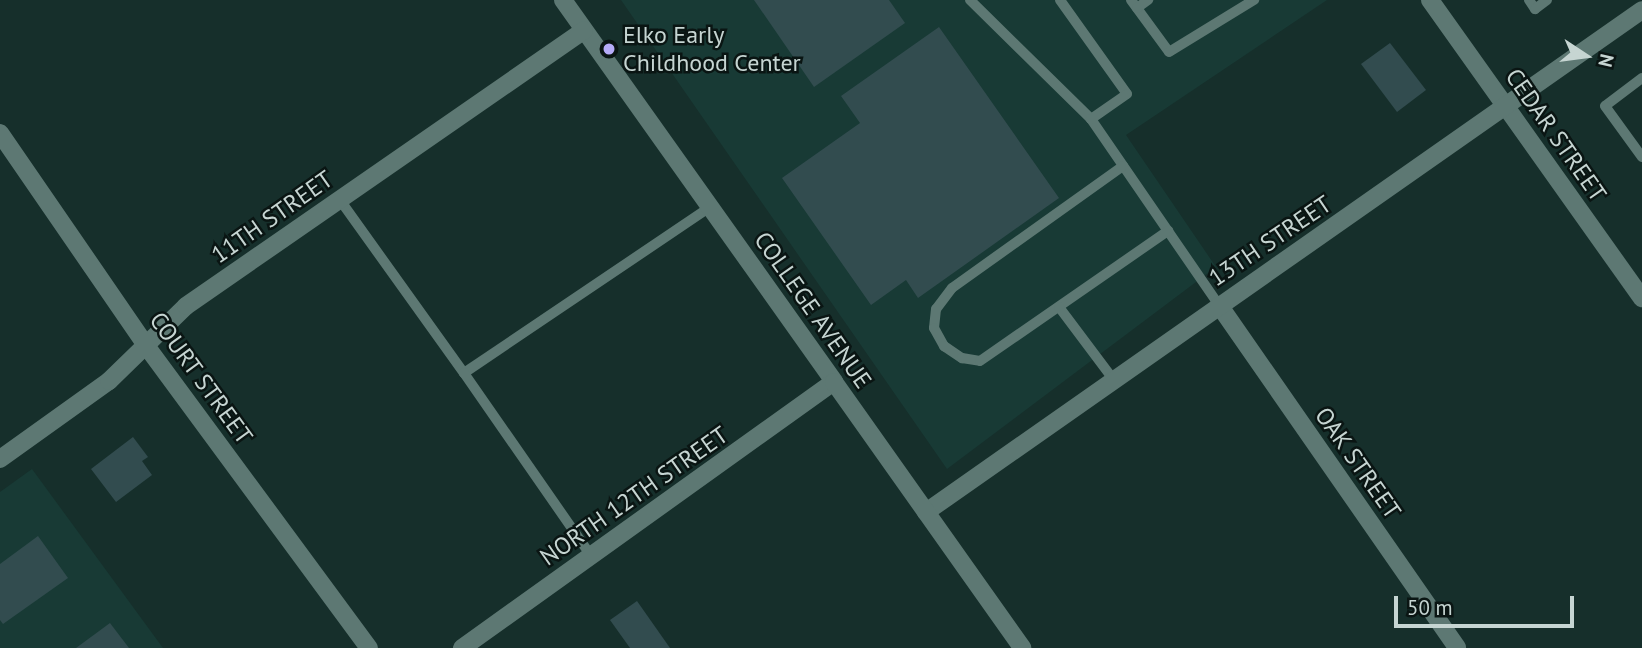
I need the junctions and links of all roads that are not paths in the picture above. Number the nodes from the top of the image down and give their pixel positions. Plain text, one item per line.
1 (563, 0) edge
2 (970, 0) edge
3 (1060, 0) edge
4 (1148, 0) edge
5 (1254, 0) edge
6 (1430, 0) edge
7 (1529, 0) edge
8 (1547, 0) edge
9 (1134, 4) edge
10 (1642, 9) edge
11 (584, 30) junction
12 (1642, 78) edge
13 (1505, 104) junction
14 (1091, 119) junction
15 (0, 133) edge
16 (1642, 158) edge
17 (1123, 166) junction
18 (340, 200) junction
19 (710, 207) junction
20 (1168, 231) junction
21 (1642, 298) edge
22 (1219, 305) junction
23 (1059, 307) junction
24 (147, 347) junction
25 (464, 373) junction
26 (1113, 379) junction
27 (834, 382) junction
28 (0, 459) edge
29 (926, 512) junction
30 (591, 556) junction
31 (369, 648) edge
32 (461, 648) edge
33 (1022, 648) edge
34 (1457, 648) edge

1 - 11 street, COLLEGE AVENUE
2 - 14 lane
3 - 14 lane
4 - 9 lane
5 - 9 lane
6 - 13 street, CEDAR STREET
7 - 8 lane
10 - 13 street, 13TH STREET
11 - 18 street, 11TH STREET
11 - 19 street, COLLEGE AVENUE
12 - 16 lane
13 - 21 street, CEDAR STREET
13 - 22 street, 13TH STREET
14 - 17 lane
15 - 24 street, COURT STREET
17 - 20 lane
17 - 23 lane
18 - 24 street, 11TH STREET
18 - 25 lane
19 - 25 lane
19 - 27 street, COLLEGE AVENUE
20 - 22 lane
20 - 23 lane
22 - 26 street, 13TH STREET
22 - 34 street, OAK STREET
23 - 26 lane
24 - 28 street, 11TH STREET
24 - 31 street, COURT STREET
25 - 30 lane
26 - 29 street, 13TH STREET
27 - 29 street, COLLEGE AVENUE
27 - 30 street, NORTH 12TH STREET
29 - 33 street, COLLEGE AVENUE
30 - 32 street, NORTH 12TH STREET

